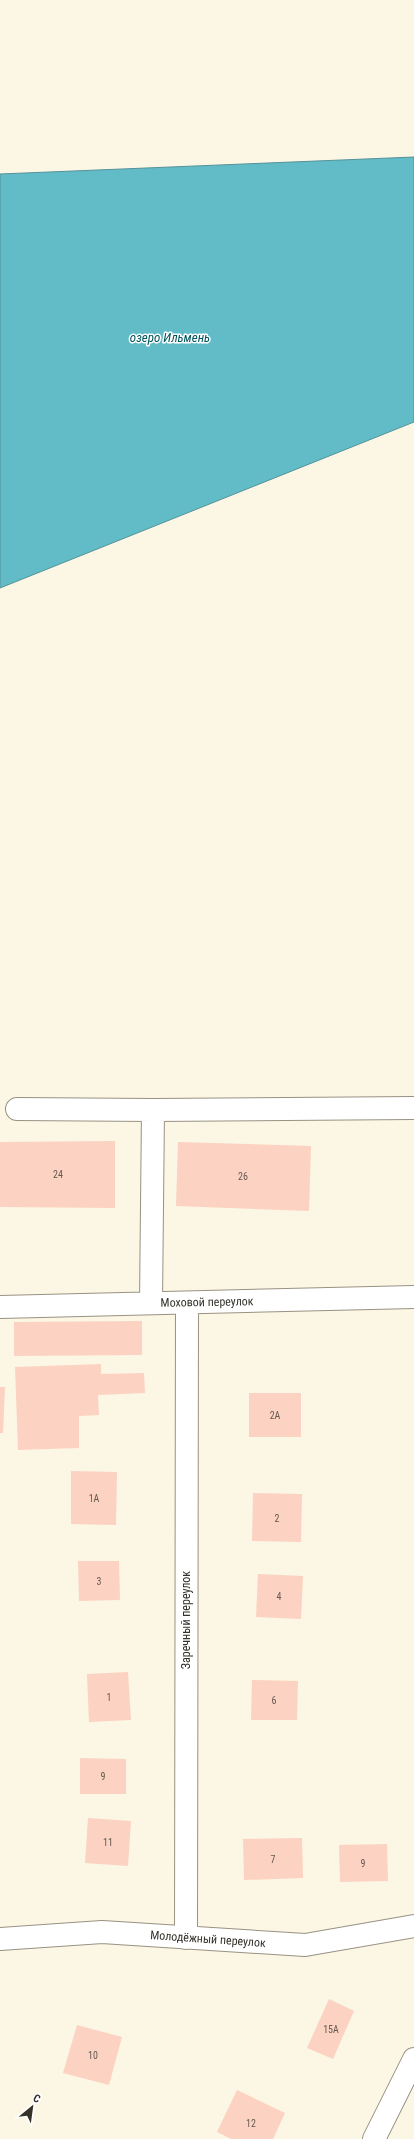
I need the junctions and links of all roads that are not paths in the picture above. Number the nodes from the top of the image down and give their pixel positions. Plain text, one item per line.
1 (414, 1108) edge
2 (17, 1109) dead end
3 (153, 1110) junction
4 (414, 1297) edge
5 (151, 1303) junction
6 (186, 1303) junction
7 (0, 1307) edge
8 (414, 1926) edge
9 (186, 1938) junction
10 (0, 1939) edge
11 (414, 2059) edge
12 (374, 2139) edge

1 - 3 street
2 - 3 street
3 - 5 street
4 - 6 street, Моховой переулок
5 - 6 street, Моховой переулок
5 - 7 street, Моховой переулок
6 - 9 street, Заречный переулок
8 - 9 street, Молодёжный переулок
9 - 10 street, Молодёжный переулок
11 - 12 street

